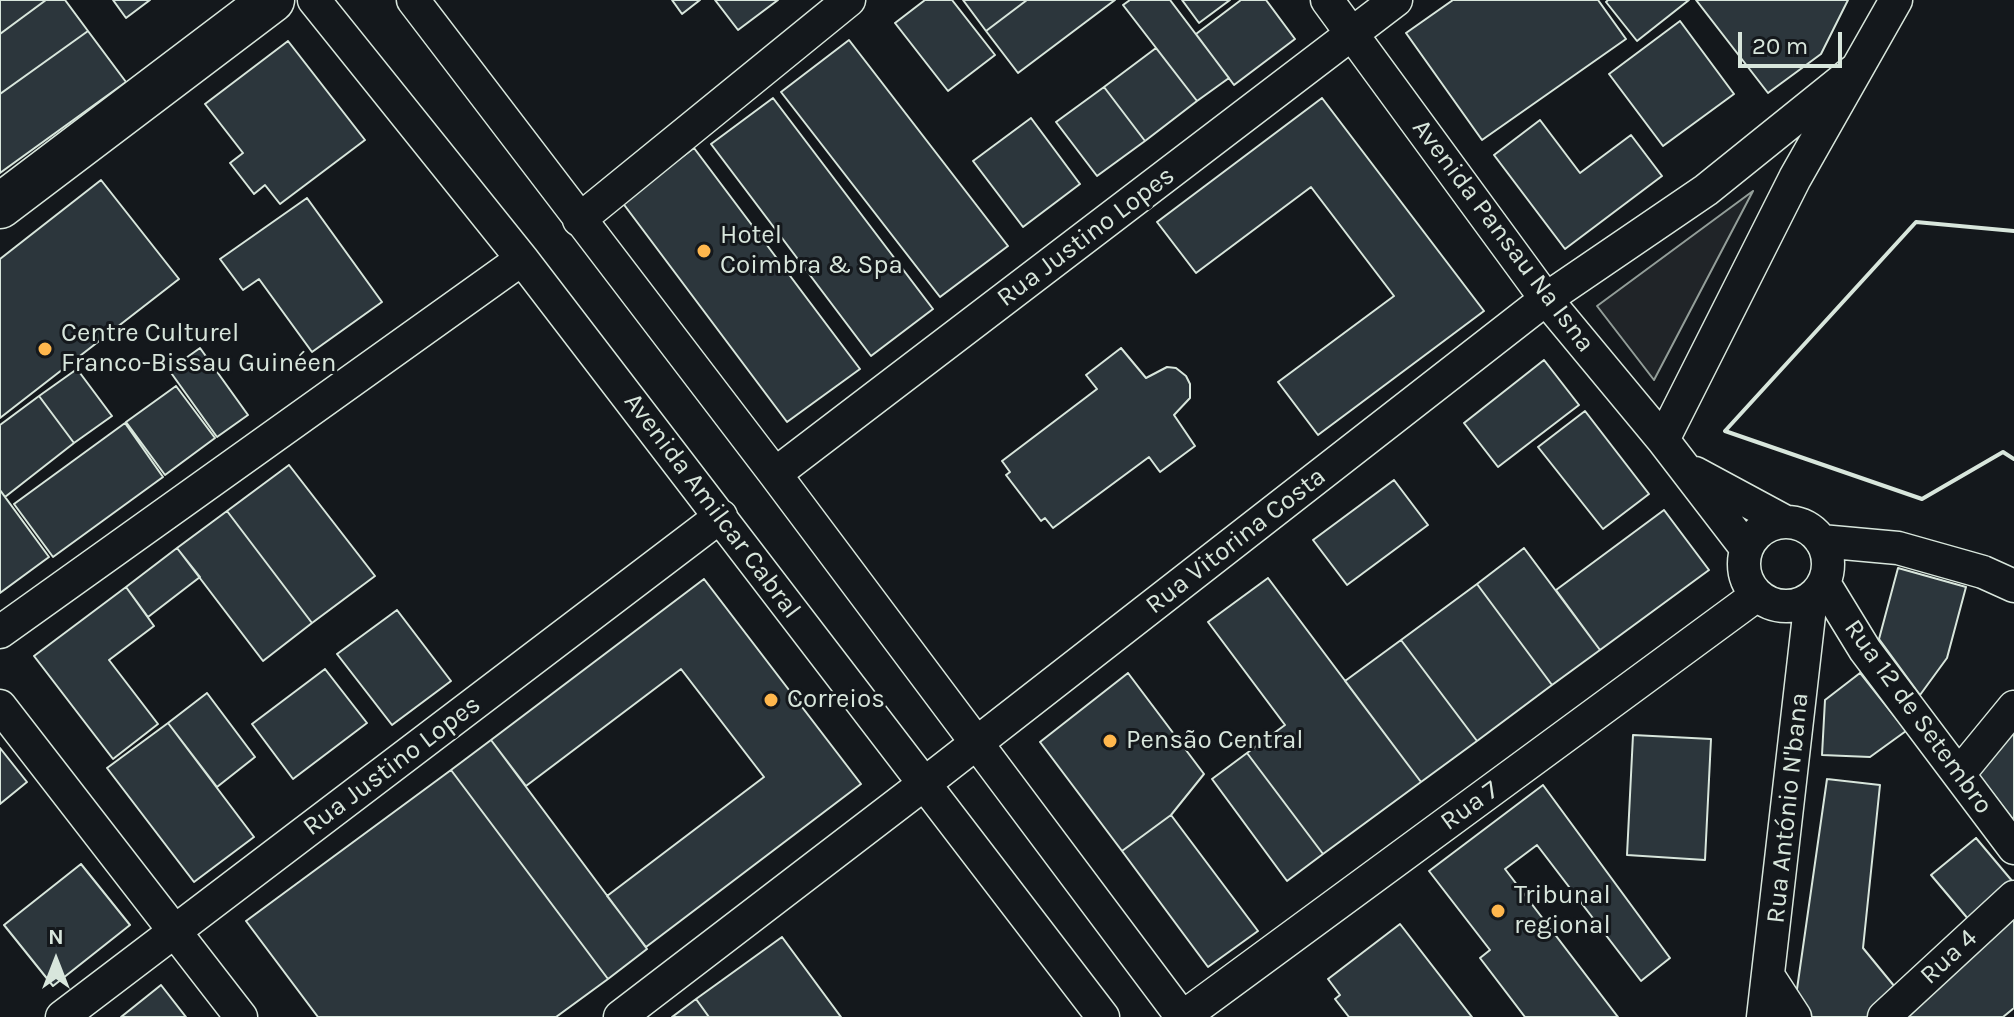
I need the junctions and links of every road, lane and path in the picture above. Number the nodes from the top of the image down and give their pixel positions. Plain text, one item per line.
1 (272, 0) edge
2 (314, 0) edge
3 (413, 0) edge
4 (849, 0) edge
5 (1327, 0) edge
6 (1396, 0) edge
7 (1896, 0) edge
8 (1353, 33) junction
9 (1855, 70) junction
10 (0, 206) edge
11 (579, 220) junction
12 (522, 259) junction
13 (1546, 299) junction
14 (1663, 440) junction
15 (1684, 467) junction
16 (775, 474) junction
17 (721, 516) junction
18 (1784, 521) junction
19 (1821, 541) junction
20 (1746, 548) junction
21 (2014, 586) edge
22 (1817, 591) junction
23 (1757, 595) junction
24 (0, 632) edge
25 (0, 706) edge
26 (2014, 707) edge
27 (978, 743) junction
28 (1959, 774) junction
29 (924, 784) junction
30 (2014, 848) edge
31 (2014, 897) edge
32 (175, 931) junction
33 (1769, 977) junction
34 (62, 1017) edge
35 (241, 1017) edge
36 (620, 1017) edge
37 (1103, 1017) edge
38 (1182, 1017) edge
39 (1763, 1017) edge
40 (1795, 1017) edge
41 (1884, 1017) edge

1 - 10 street
2 - 12 street, Avenida Amilcar Cabral
3 - 11 street
4 - 11 street
5 - 8 street, Avenida Pansau Na Isna
6 - 8 street, Rua Justino Lopes
7 - 9 street
8 - 13 street, Avenida Pansau Na Isna
8 - 16 street, Rua Justino Lopes
9 - 13 street, Rua Vitorina Costa
9 - 14 street
11 - 16 street
12 - 17 street, Avenida Amilcar Cabral
12 - 24 street
13 - 14 street, Avenida Pansau Na Isna
13 - 27 street, Rua Vitorina Costa
14 - 15 street, Avenida Pansau Na Isna
15 - 18 street, Avenida Pansau Na Isna
15 - 20 street, Avenida Pansau Na Isna
16 - 27 street
17 - 29 street, Avenida Amilcar Cabral
17 - 32 street, Rua Justino Lopes
18 - 19 street
18 - 20 street
19 - 21 street
19 - 22 street
20 - 23 street
22 - 23 street
22 - 28 street, Rua 12 de Setembro
22 - 33 street, Rua António N'bana
23 - 38 street, Rua 7
25 - 32 street
26 - 28 street
27 - 29 street, Rua Vitorina Costa
27 - 38 street
28 - 30 street, Rua 12 de Setembro
29 - 36 street, Rua Vitorina Costa
29 - 37 street, Avenida Amilcar Cabral
31 - 41 street, Rua 4
32 - 34 street, Rua Justino Lopes
32 - 35 street
33 - 39 street, Rua António N'bana
33 - 40 street

